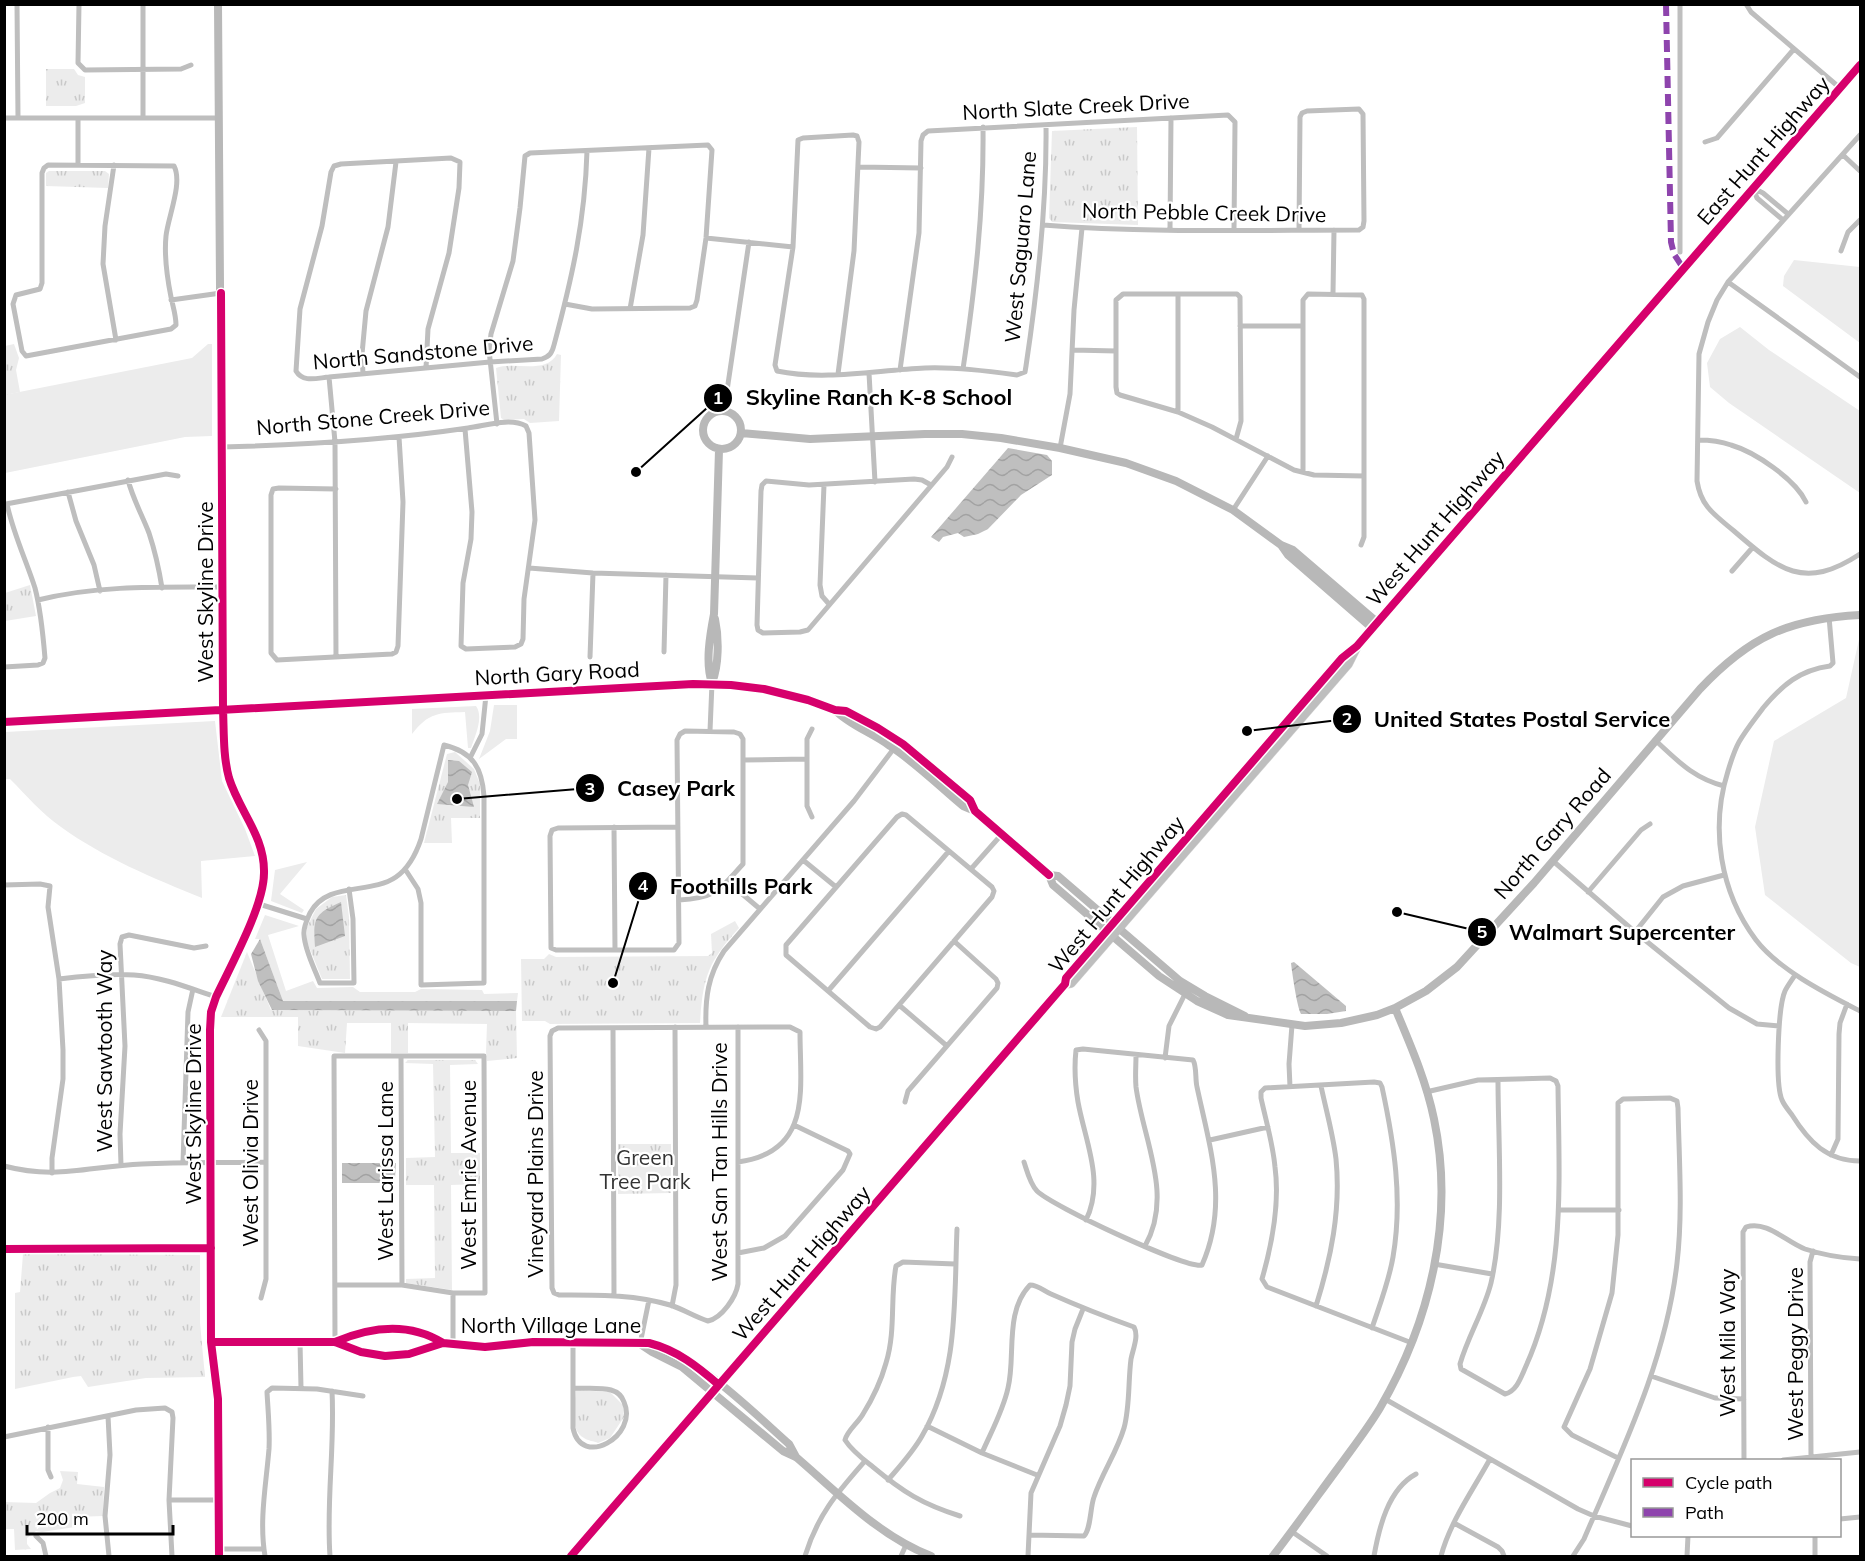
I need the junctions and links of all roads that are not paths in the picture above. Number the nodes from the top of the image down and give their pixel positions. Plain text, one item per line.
1 (17, 4) edge
2 (80, 4) edge
3 (143, 4) edge
4 (218, 4) edge
5 (1746, 4) edge
6 (1794, 49) junction
7 (191, 65) dead end
8 (1860, 65) edge
9 (143, 70) junction
10 (1840, 88) junction
11 (4, 118) edge
12 (18, 118) junction
13 (78, 118) junction
14 (143, 118) junction
15 (218, 118) junction
16 (1171, 118) junction
17 (1046, 125) junction
18 (983, 127) junction
19 (1860, 135) edge
20 (1704, 142) dead end
21 (649, 148) junction
22 (587, 151) junction
23 (1842, 155) junction
24 (396, 162) junction
25 (78, 165) junction
26 (114, 165) junction
27 (859, 167) junction
28 (921, 168) junction
29 (1860, 171) edge
30 (1753, 188) junction
31 (1774, 201) junction
32 (1768, 208) junction
33 (1788, 214) junction
34 (1860, 219) edge
35 (1783, 220) junction
36 (1043, 225) junction
37 (1082, 228) junction
38 (1170, 229) junction
39 (1234, 230) junction
40 (1299, 230) junction
41 (1334, 230) junction
42 (706, 238) junction
43 (748, 242) junction
44 (793, 247) junction
45 (1841, 251) dead end
46 (1692, 258) joint
47 (1728, 282) junction
48 (221, 293) junction
49 (1178, 294) junction
50 (1333, 294) junction
51 (171, 300) junction
52 (565, 304) junction
53 (630, 309) junction
54 (1240, 326) junction
55 (1302, 326) junction
56 (116, 340) junction
57 (1073, 350) junction
58 (1116, 351) junction
59 (490, 362) junction
60 (426, 368) junction
61 (963, 369) junction
62 (900, 370) junction
63 (869, 373) junction
64 (363, 374) junction
65 (838, 374) junction
66 (329, 377) junction
67 (1860, 377) edge
68 (724, 411) junction
69 (1178, 412) junction
70 (497, 424) junction
71 (465, 429) junction
72 (741, 434) junction
73 (399, 437) junction
74 (873, 437) junction
75 (1236, 439) junction
76 (1698, 440) junction
77 (335, 442) junction
78 (222, 447) junction
79 (1060, 448) junction
80 (719, 450) junction
81 (1268, 456) junction
82 (952, 457) dead end
83 (1303, 472) junction
84 (178, 476) dead end
85 (1365, 476) junction
86 (128, 480) junction
87 (875, 482) junction
88 (824, 485) junction
89 (931, 485) junction
90 (336, 489) junction
91 (68, 492) junction
92 (1806, 502) dead end
93 (6, 504) edge
94 (1233, 510) junction
95 (1360, 545) dead end
96 (1753, 547) junction
97 (1860, 554) edge
98 (529, 568) junction
99 (1732, 571) dead end
100 (593, 573) junction
101 (666, 574) junction
102 (715, 577) junction
103 (758, 578) junction
104 (223, 587) junction
105 (162, 588) junction
106 (100, 591) junction
107 (38, 600) junction
108 (829, 604) junction
109 (1860, 615) edge
110 (1829, 617) junction
111 (1374, 625) junction
112 (664, 652) dead end
113 (336, 657) junction
114 (590, 657) dead end
115 (4, 667) edge
116 (712, 684) junction
117 (486, 695) junction
118 (223, 709) junction
119 (4, 722) edge
120 (812, 729) dead end
121 (710, 731) junction
122 (1655, 740) junction
123 (896, 745) junction
124 (470, 758) junction
125 (807, 759) junction
126 (743, 760) junction
127 (1724, 786) junction
128 (812, 817) dead end
129 (1650, 824) dead end
130 (614, 827) junction
131 (678, 827) junction
132 (1002, 834) junction
133 (949, 851) junction
134 (803, 860) junction
135 (1553, 861) junction
136 (405, 869) junction
137 (971, 869) junction
138 (1049, 874) junction
139 (1724, 875) junction
140 (728, 882) junction
141 (4, 885) edge
142 (836, 887) junction
143 (1057, 889) junction
144 (349, 890) junction
145 (1075, 890) junction
146 (1588, 892) junction
147 (679, 900) junction
148 (259, 904) junction
149 (760, 909) junction
150 (307, 920) junction
151 (1115, 926) junction
152 (1635, 932) junction
153 (1108, 934) junction
154 (954, 941) junction
155 (206, 946) dead end
156 (615, 950) junction
157 (122, 975) junction
158 (1796, 975) junction
159 (59, 979) junction
160 (193, 989) junction
161 (828, 991) junction
162 (1185, 994) junction
163 (216, 997) junction
164 (1847, 1004) junction
165 (899, 1005) junction
166 (1395, 1008) junction
167 (1860, 1011) edge
168 (1248, 1017) junction
169 (1292, 1025) junction
170 (738, 1026) junction
171 (1779, 1026) junction
172 (675, 1027) junction
173 (706, 1027) junction
174 (613, 1028) junction
175 (259, 1030) dead end
176 (947, 1046) junction
177 (1136, 1055) junction
178 (401, 1056) junction
179 (1165, 1058) junction
180 (1498, 1080) junction
181 (1320, 1086) junction
182 (1290, 1087) junction
183 (1426, 1092) junction
184 (905, 1102) dead end
185 (794, 1125) junction
186 (1268, 1127) junction
187 (1210, 1140) junction
188 (1831, 1155) junction
189 (1860, 1161) edge
190 (266, 1162) junction
191 (738, 1162) junction
192 (1024, 1162) dead end
193 (183, 1163) junction
194 (210, 1163) junction
195 (121, 1165) junction
196 (5, 1167) edge
197 (52, 1173) junction
198 (1559, 1210) junction
199 (1619, 1210) junction
200 (1086, 1220) junction
201 (957, 1228) dead end
202 (1145, 1246) junction
203 (211, 1248) junction
204 (4, 1249) edge
205 (1813, 1251) junction
206 (738, 1252) junction
207 (1860, 1258) edge
208 (955, 1264) junction
209 (1434, 1264) junction
210 (1492, 1274) junction
211 (402, 1285) junction
212 (335, 1286) junction
213 (453, 1293) junction
214 (614, 1296) junction
215 (261, 1298) dead end
216 (649, 1300) junction
217 (672, 1306) junction
218 (1316, 1306) junction
219 (1083, 1309) junction
220 (708, 1321) joint
221 (1372, 1328) junction
222 (211, 1342) junction
223 (300, 1342) junction
224 (335, 1342) junction
225 (573, 1342) junction
226 (443, 1343) junction
227 (1412, 1343) junction
228 (453, 1344) junction
229 (640, 1344) junction
230 (1651, 1376) junction
231 (300, 1388) junction
232 (573, 1388) junction
233 (716, 1389) junction
234 (332, 1391) junction
235 (363, 1396) dead end
236 (1385, 1399) junction
237 (1744, 1399) junction
238 (108, 1416) junction
239 (927, 1426) junction
240 (48, 1427) junction
241 (4, 1437) edge
242 (1860, 1452) edge
243 (982, 1454) junction
244 (796, 1457) junction
245 (1811, 1457) junction
246 (1618, 1458) junction
247 (1490, 1459) junction
248 (1744, 1459) edge
249 (1797, 1459) edge
250 (866, 1461) junction
251 (1416, 1474) dead end
252 (1037, 1475) junction
253 (51, 1477) dead end
254 (888, 1480) junction
255 (837, 1492) junction
256 (169, 1500) junction
257 (218, 1500) junction
258 (960, 1516) dead end
259 (1594, 1516) junction
260 (1860, 1517) edge
261 (1841, 1519) edge
262 (1454, 1523) junction
263 (1631, 1526) edge
264 (1291, 1531) junction
265 (1029, 1535) junction
266 (36, 1536) dead end
267 (1688, 1537) edge
268 (1815, 1537) edge
269 (906, 1545) junction
270 (263, 1549) junction
271 (219, 1553) edge
272 (1503, 1554) edge
273 (46, 1557) edge
274 (109, 1557) edge
275 (172, 1557) edge
276 (265, 1557) edge
277 (330, 1557) edge
278 (571, 1557) edge
279 (805, 1557) edge
280 (901, 1557) edge
281 (931, 1557) edge
282 (1028, 1557) edge
283 (1274, 1557) edge
284 (1327, 1557) edge
285 (1374, 1557) edge
286 (1441, 1557) edge
287 (1574, 1557) edge
288 (1687, 1557) edge
289 (1815, 1557) edge

1 - 12 street
2 - 9 street
3 - 9 street
4 - 15 street, West Skyline Drive
5 - 6 street
6 - 10 street
6 - 20 street
7 - 9 street
8 - 10 main road, East Hunt Highway
9 - 14 street
10 - 30 main road, East Hunt Highway
11 - 12 street
12 - 13 street
13 - 14 street
13 - 25 street
14 - 15 street
15 - 48 street, West Skyline Drive
16 - 17 street, North Slate Creek Drive
16 - 38 street
16 - 39 street, North Slate Creek Drive
17 - 18 street, North Slate Creek Drive
17 - 36 street, West Saguaro Lane
18 - 28 street, North Slate Creek Drive
18 - 61 street
19 - 23 street
21 - 22 street
21 - 42 street
21 - 53 street
22 - 52 street
22 - 59 street
23 - 29 street
23 - 33 street
24 - 60 street
24 - 64 street
24 - 66 street, North Sandstone Drive
25 - 26 street
25 - 56 street
26 - 51 street
26 - 56 street
27 - 28 street
27 - 44 street
27 - 65 street
28 - 62 street
30 - 31 street
30 - 32 street
30 - 46 main road, East Hunt Highway
31 - 32 street
31 - 33 street
32 - 35 street
33 - 35 street
34 - 45 street
35 - 47 street
36 - 37 street, North Pebble Creek Drive
36 - 61 street, West Saguaro Lane
37 - 38 street, North Pebble Creek Drive
37 - 57 street
38 - 39 street, North Pebble Creek Drive
39 - 40 street, North Pebble Creek Drive
40 - 41 street, North Pebble Creek Drive
40 - 41 street, North Pebble Creek Drive
41 - 50 street
42 - 43 street
42 - 53 street
43 - 44 street
43 - 68 street
44 - 65 street
46 - 111 main road, West Hunt Highway
47 - 67 street
47 - 76 street
48 - 51 street
48 - 78 street, West Skyline Drive
49 - 54 street
49 - 58 street
49 - 69 street
50 - 55 street
50 - 85 street
51 - 56 street
52 - 53 street
52 - 59 street, North Sandstone Drive
54 - 55 street
54 - 75 street
55 - 83 street
57 - 58 street
57 - 79 street
58 - 69 street
59 - 60 street, North Sandstone Drive
59 - 70 street
60 - 64 street, North Sandstone Drive
61 - 62 street
62 - 63 street
63 - 65 street
63 - 74 street
64 - 66 street, North Sandstone Drive
66 - 77 street
68 - 72 street
68 - 80 street
69 - 75 street
70 - 71 street, North Stone Creek Drive
70 - 98 street, North Stone Creek Drive
71 - 73 street, North Stone Creek Drive
71 - 98 street
72 - 74 street
72 - 80 street
73 - 77 street, North Stone Creek Drive
73 - 113 street
74 - 79 street
74 - 87 street
75 - 81 street
76 - 92 street
76 - 96 street
77 - 78 street, North Stone Creek Drive
77 - 90 street
78 - 104 street, West Skyline Drive
79 - 94 street
80 - 102 street
81 - 83 street
81 - 94 street
82 - 89 street
83 - 85 street
84 - 86 street
85 - 95 street
86 - 91 street
86 - 105 street
87 - 88 street
87 - 89 street
88 - 103 street
88 - 108 street
89 - 108 street
90 - 113 street
90 - 113 street
91 - 93 street
91 - 106 street
93 - 107 street
94 - 111 street
96 - 97 street
96 - 99 street
98 - 100 street
100 - 101 street
100 - 114 street
101 - 102 street
101 - 112 street
102 - 103 street
102 - 116 street
103 - 108 street
104 - 105 street
104 - 118 street, West Skyline Drive
105 - 106 street
106 - 107 street
107 - 115 street
109 - 110 street, North Gary Road
110 - 122 street, North Gary Road
110 - 127 street
111 - 151 main road, West Hunt Highway
116 - 117 street, North Gary Road
116 - 121 street
116 - 123 street, North Gary Road
117 - 118 street, North Gary Road
117 - 124 street
118 - 119 street, North Gary Road
118 - 148 street, West Skyline Drive
120 - 125 street
121 - 126 street
121 - 131 street
122 - 127 street
122 - 135 street, North Gary Road
123 - 132 street, North Gary Road
123 - 134 street
124 - 136 street
124 - 136 street
125 - 126 street
125 - 128 street
126 - 140 street
127 - 139 street
129 - 146 street
130 - 131 street
130 - 156 street
130 - 156 street
131 - 147 street
132 - 137 street
132 - 138 street, North Gary Road
133 - 137 street
133 - 142 street
133 - 161 street
134 - 142 street
134 - 149 street
135 - 146 street
135 - 166 street, North Gary Road
136 - 144 street
137 - 154 street
138 - 143 street, North Gary Road
138 - 145 street, North Gary Road
139 - 152 street
139 - 158 street
140 - 147 street
140 - 149 street
141 - 159 street
142 - 161 street
143 - 145 street
143 - 153 street, North Gary Road
144 - 150 street
144 - 150 street
145 - 151 street, North Gary Road
146 - 152 street
147 - 156 street
148 - 150 street
148 - 163 street, West Skyline Drive
149 - 173 street
151 - 153 main road, West Hunt Highway
151 - 168 street, North Gary Road
152 - 171 street
153 - 162 street, North Gary Road
153 - 233 main road, West Hunt Highway
154 - 165 street
154 - 176 street
155 - 157 street, West Sawtooth Way
157 - 159 street
157 - 160 street
157 - 195 street, West Sawtooth Way
158 - 164 street
158 - 171 street
159 - 197 street
160 - 163 street
160 - 193 street
161 - 165 street
162 - 168 street, North Gary Road
162 - 179 street
163 - 194 street, West Skyline Drive
164 - 167 street
164 - 188 street
165 - 176 street
166 - 169 street, North Gary Road
166 - 183 street
168 - 169 street, North Gary Road
169 - 182 street
170 - 173 street
170 - 185 street
170 - 191 street, West San Tan Hills Drive
171 - 188 street
172 - 173 street
172 - 174 street
172 - 217 street
174 - 214 street
174 - 214 street, Vineyard Plains Drive
175 - 190 street, West Olivia Drive
176 - 184 street
177 - 179 street
177 - 200 street
177 - 202 street
178 - 211 street, West Larissa Lane
178 - 212 street
178 - 213 street, West Emrie Avenue
179 - 187 street
180 - 183 street
180 - 198 street
180 - 210 street
181 - 182 street
181 - 218 street
181 - 221 street
182 - 186 street
183 - 209 street
185 - 191 street
185 - 206 street
186 - 187 street
186 - 218 street
187 - 202 street
188 - 189 street
190 - 194 street
190 - 215 street, West Olivia Drive
191 - 206 street, West San Tan Hills Drive
192 - 200 street
193 - 194 street
193 - 195 street
194 - 203 street, West Skyline Drive
195 - 197 street
196 - 197 street
198 - 199 street
198 - 210 street
199 - 230 street
199 - 246 street
200 - 202 street
201 - 208 street
203 - 204 street
203 - 222 street, West Skyline Drive
205 - 207 street
205 - 237 street, West Mila Way
205 - 245 street, West Peggy Drive
206 - 220 street, West San Tan Hills Drive
208 - 239 street
208 - 250 street
209 - 210 street
209 - 227 street
211 - 212 street
211 - 213 street
212 - 224 street
213 - 228 street
214 - 216 street, Vineyard Plains Drive
216 - 217 street, Vineyard Plains Drive
216 - 229 street
217 - 220 street, Vineyard Plains Drive
218 - 221 street
219 - 243 street
219 - 252 street
219 - 265 street
221 - 227 street
222 - 223 street, North Village Lane
222 - 257 street, West Skyline Drive
223 - 224 street, North Village Lane
223 - 231 street
224 - 226 street, North Village Lane
224 - 226 street, North Village Lane
225 - 228 street, North Village Lane
225 - 229 street, North Village Lane
225 - 232 street
226 - 228 street, North Village Lane
227 - 236 street
229 - 233 street, North Village Lane
230 - 237 street
230 - 246 street
231 - 234 street
231 - 270 street
232 - 232 street
233 - 244 street, North Village Lane
233 - 244 street, North Village Lane
233 - 278 main road, West Hunt Highway
234 - 235 street
234 - 277 street
236 - 247 street
236 - 264 street
237 - 248 street, West Mila Way
238 - 240 street
238 - 256 street
238 - 274 street
239 - 243 street
239 - 254 street
240 - 241 street
240 - 253 street
242 - 245 street
243 - 252 street
244 - 255 street, North Village Lane
245 - 249 street
246 - 259 street
247 - 259 street
247 - 262 street
250 - 254 street
250 - 255 street
251 - 285 street
252 - 265 street
254 - 258 street
255 - 269 street, North Village Lane
255 - 279 street
256 - 257 street
256 - 275 street
257 - 271 street, West Skyline Drive
259 - 263 street
259 - 287 street
260 - 261 street
262 - 272 street
262 - 286 street
264 - 283 street
264 - 284 street
265 - 282 street
266 - 273 street
267 - 288 street
268 - 289 street
269 - 280 street
269 - 281 street, North Village Lane
270 - 271 street
270 - 276 street

